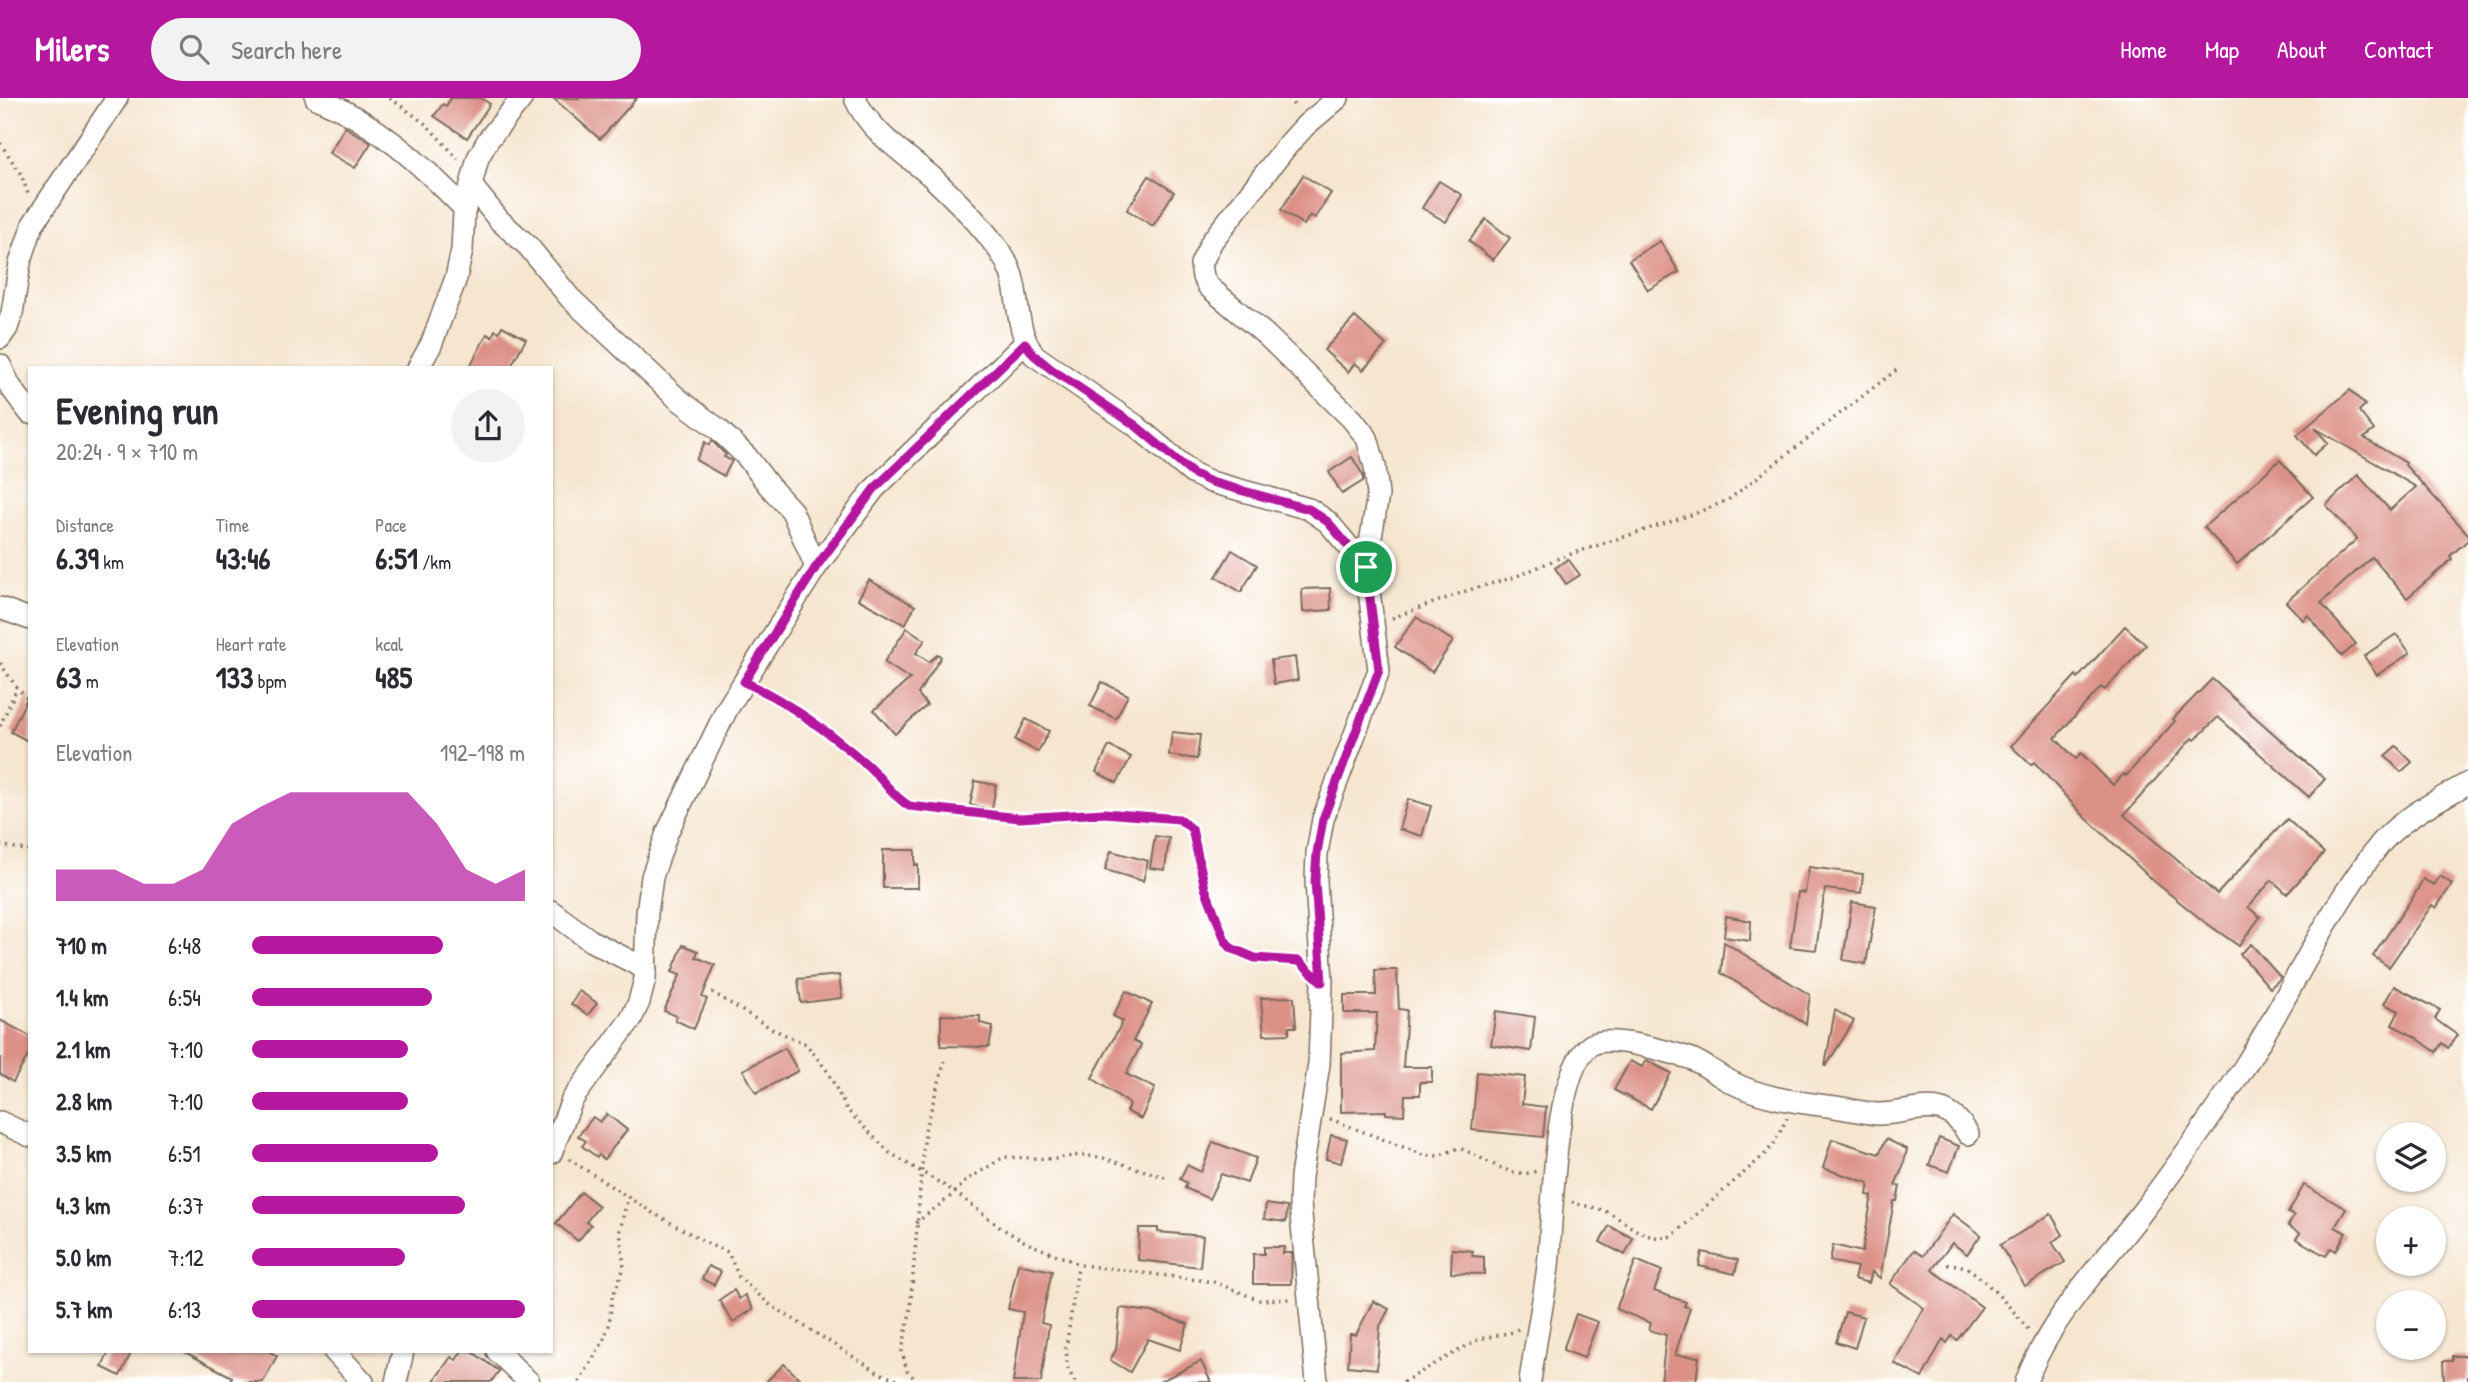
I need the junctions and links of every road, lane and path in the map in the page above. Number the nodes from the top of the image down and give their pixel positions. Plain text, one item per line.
1 (117, 98) edge
2 (316, 98) edge
3 (390, 98) edge
4 (522, 98) edge
5 (855, 98) edge
6 (1338, 98) edge
7 (0, 143) edge
8 (472, 182) junction
9 (464, 209) junction
10 (33, 224) junction
11 (0, 338) edge
12 (1025, 343) junction
13 (0, 365) edge
14 (419, 366) edge
15 (1899, 369) dead end
16 (28, 410) edge
17 (816, 567) junction
18 (1366, 567) junction
19 (0, 608) edge
20 (28, 618) edge
21 (1374, 625) junction
22 (0, 663) edge
23 (744, 682) junction
24 (17, 688) junction
25 (28, 699) edge
26 (0, 726) edge
27 (2468, 783) edge
28 (2442, 798) junction
29 (2468, 799) edge
30 (0, 845) edge
31 (28, 851) edge
32 (553, 912) edge
33 (646, 969) junction
34 (1322, 982) junction
35 (712, 992) dead end
36 (945, 1061) dead end
37 (1797, 1102) junction
38 (1312, 1110) junction
39 (0, 1122) edge
40 (1968, 1134) dead end
41 (28, 1135) edge
42 (553, 1148) edge
43 (553, 1152) edge
44 (1554, 1163) junction
45 (921, 1173) junction
46 (1168, 1178) dead end
47 (955, 1192) junction
48 (1554, 1194) junction
49 (628, 1197) junction
50 (916, 1223) junction
51 (1947, 1265) dead end
52 (1079, 1267) dead end
53 (1308, 1297) junction
54 (1540, 1314) junction
55 (2041, 1351) junction
56 (336, 1353) edge
57 (403, 1353) edge
58 (499, 1353) edge
59 (363, 1382) edge
60 (396, 1382) edge
61 (529, 1382) edge
62 (579, 1382) edge
63 (903, 1382) edge
64 (918, 1382) edge
65 (1075, 1382) edge
66 (1317, 1382) edge
67 (1403, 1382) edge
68 (1530, 1382) edge
69 (2026, 1382) edge

1 - 10 street
2 - 9 street
3 - 8 path
4 - 8 street
5 - 12 street
6 - 18 street
7 - 10 path
8 - 9 street
8 - 17 street
9 - 14 street
10 - 11 street
12 - 17 street
12 - 18 street
13 - 16 street
15 - 21 path
17 - 23 street
18 - 21 street
19 - 20 street
21 - 34 street
22 - 24 path
23 - 33 street
23 - 34 path
24 - 25 path
24 - 26 path
27 - 28 street
28 - 29 street
28 - 55 street
30 - 31 path
32 - 33 street
33 - 42 street
34 - 38 street
35 - 45 path
36 - 45 path
37 - 40 street
37 - 44 street
37 - 48 path
38 - 44 path
38 - 53 street
39 - 41 street
43 - 49 path
44 - 48 street
45 - 47 path
45 - 50 path
46 - 47 path
47 - 50 path
47 - 53 path
48 - 54 street
49 - 62 path
49 - 63 path
50 - 64 path
51 - 55 path
52 - 65 path
53 - 66 street
54 - 67 path
54 - 68 street
55 - 69 street
56 - 59 street
57 - 60 street
58 - 61 street

